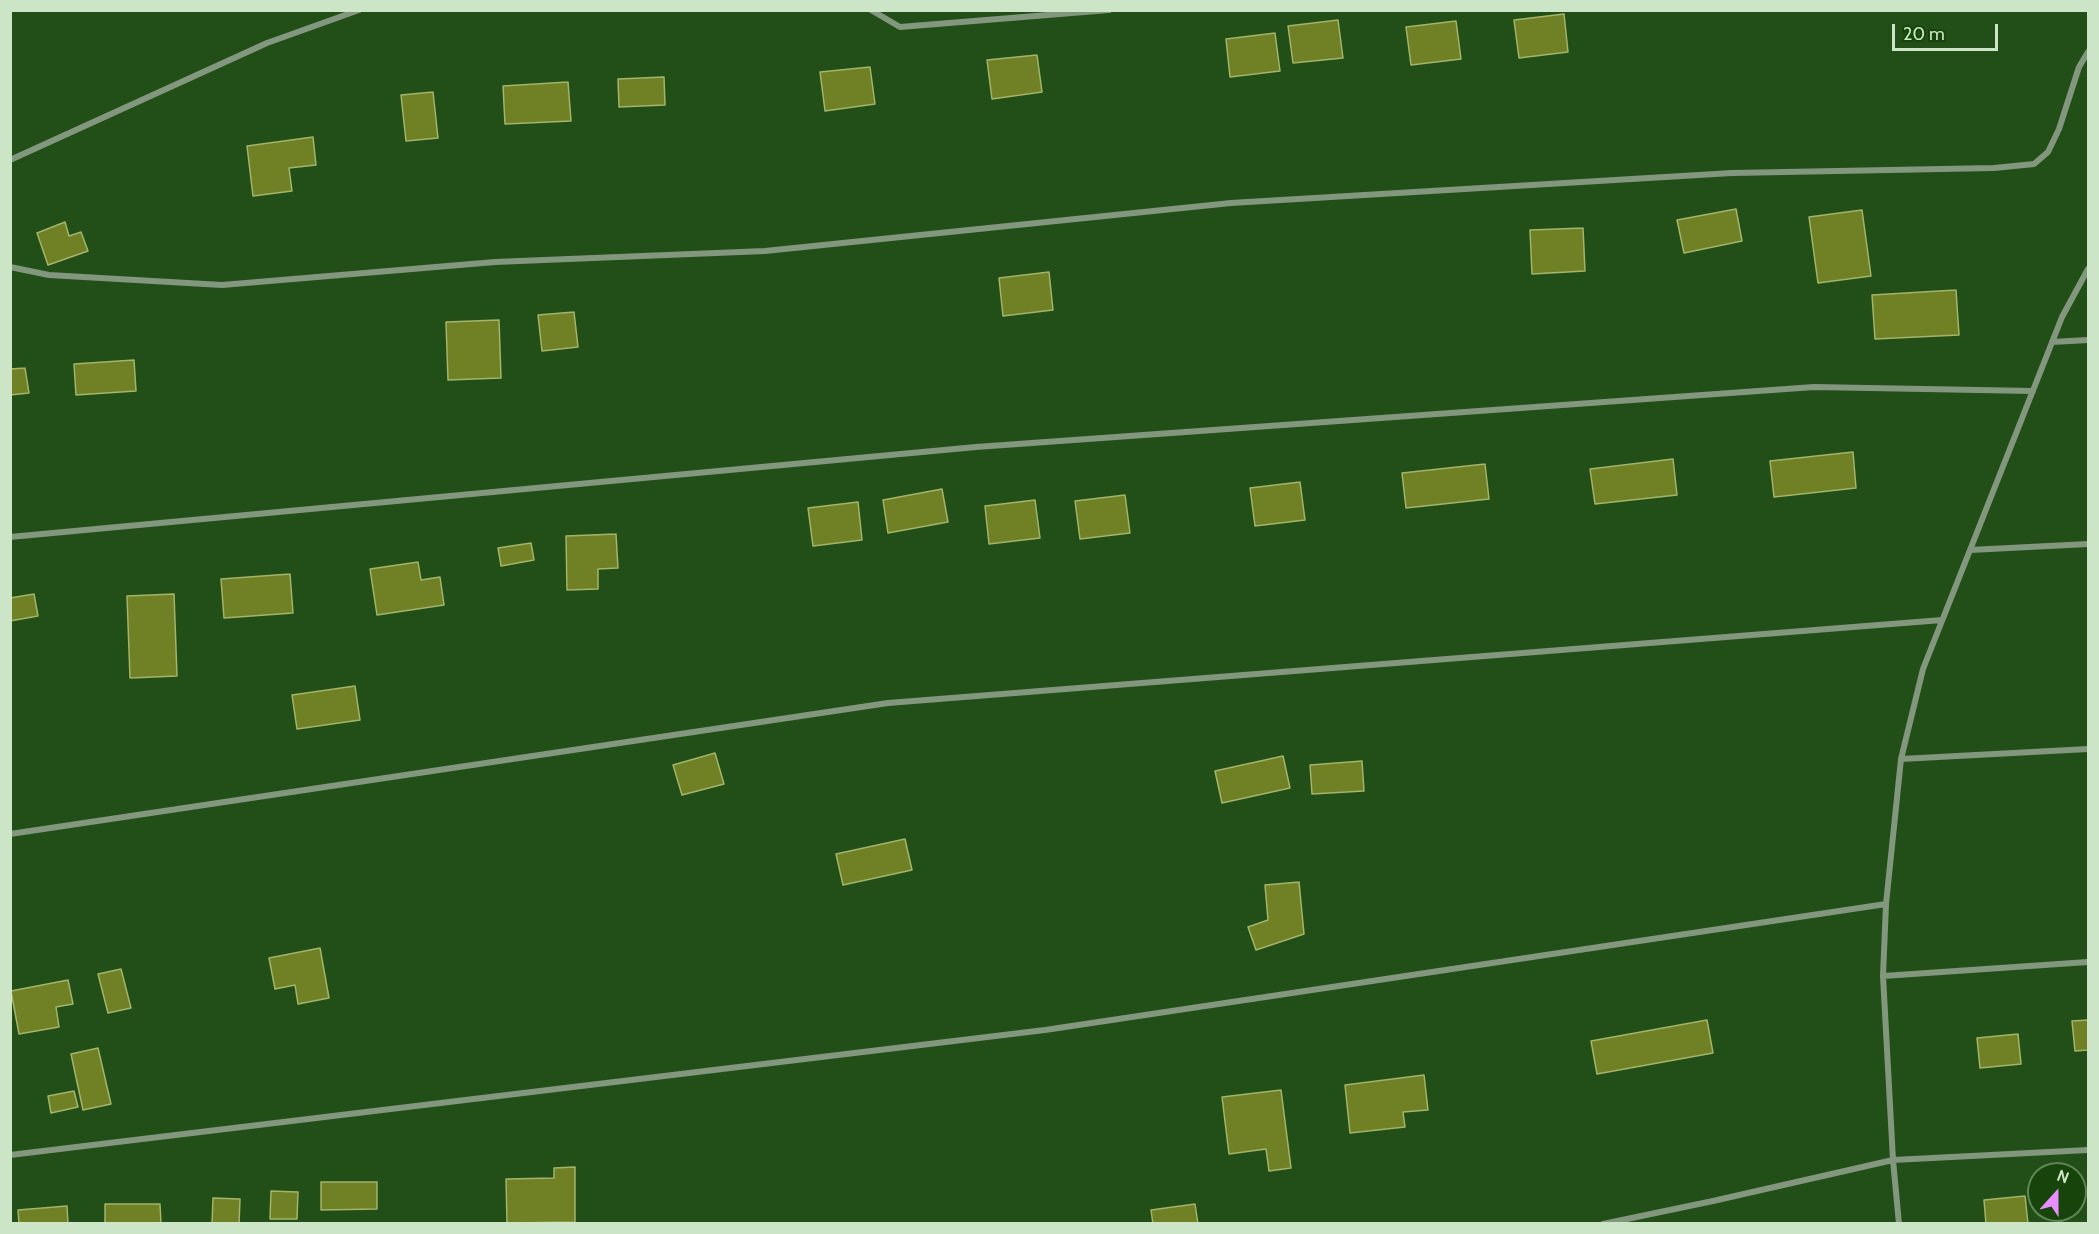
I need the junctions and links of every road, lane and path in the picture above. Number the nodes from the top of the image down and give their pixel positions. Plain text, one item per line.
1 (359, 10) edge
2 (871, 10) edge
3 (1109, 10) edge
4 (2088, 52) edge
5 (10, 160) edge
6 (10, 267) edge
7 (2088, 269) edge
8 (2088, 340) edge
9 (2052, 342) junction
10 (2033, 391) junction
11 (10, 537) edge
12 (2088, 544) edge
13 (1970, 550) junction
14 (1942, 620) junction
15 (2088, 749) edge
16 (1901, 759) junction
17 (10, 834) edge
18 (1886, 904) junction
19 (2088, 962) edge
20 (1883, 976) junction
21 (2088, 1150) edge
22 (10, 1155) edge
23 (1893, 1160) junction
24 (1604, 1224) edge
25 (1899, 1224) edge

1 - 5 street
2 - 3 street
4 - 6 street
7 - 9 street
8 - 9 street
9 - 10 street
10 - 11 street
10 - 13 street
12 - 13 street
13 - 14 street
14 - 16 street
14 - 17 street
15 - 16 street
16 - 18 street
18 - 20 street
18 - 22 street
19 - 20 street
20 - 23 street
21 - 23 street
23 - 24 street
23 - 25 street

